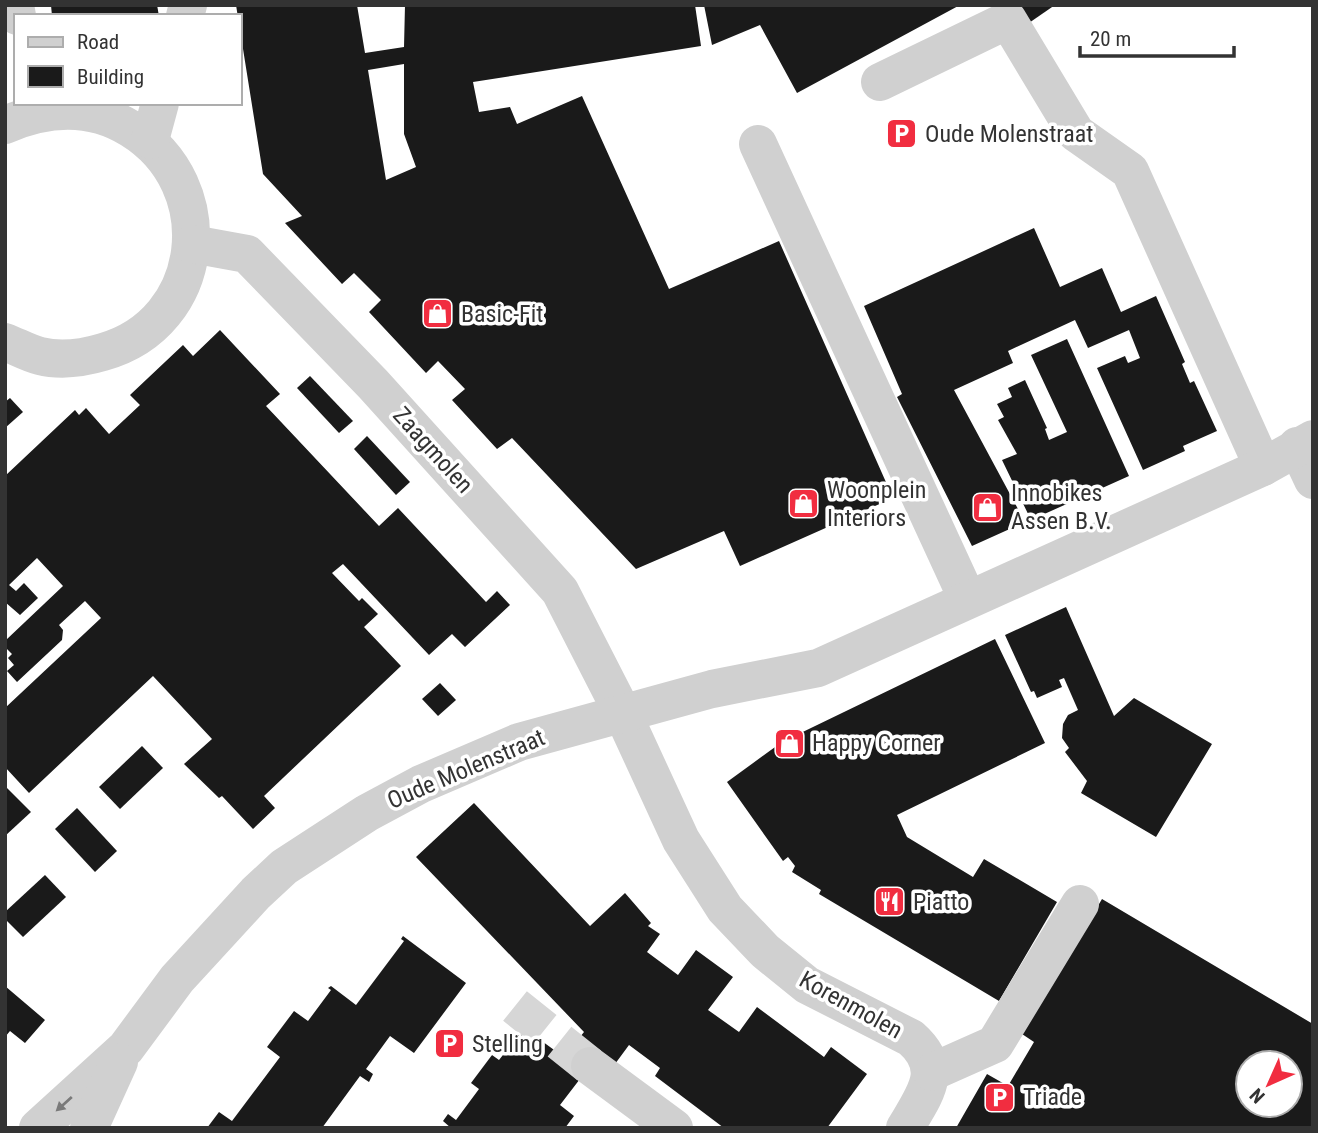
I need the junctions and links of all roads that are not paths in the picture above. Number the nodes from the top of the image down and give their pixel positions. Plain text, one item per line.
1 (880, 82) dead end
2 (159, 105) edge
3 (23, 114) edge
4 (150, 140) junction
5 (758, 144) dead end
6 (192, 244) junction
7 (5, 342) edge
8 (1305, 442) edge
9 (1263, 467) junction
10 (1313, 480) edge
11 (967, 598) junction
12 (622, 712) junction
13 (1080, 904) dead end
14 (126, 1048) junction
15 (590, 1066) tunnel mouth
16 (932, 1072) junction
17 (37, 1128) edge
18 (89, 1128) edge
19 (674, 1128) edge
20 (905, 1128) edge

1 - 9 street
2 - 4 street
3 - 4 street
4 - 6 street
5 - 11 street
6 - 7 street
6 - 12 street, Zaagmolen
8 - 9 street, Oude Molenstraat
8 - 10 street
9 - 11 street, Oude Molenstraat
11 - 12 street, Oude Molenstraat
12 - 14 street, Oude Molenstraat
12 - 16 street, Korenmolen
13 - 16 street
14 -> 17 street, Oude Molenstraat
14 - 18 street, Oude Molenstraat
15 - 19 street
16 - 20 street

